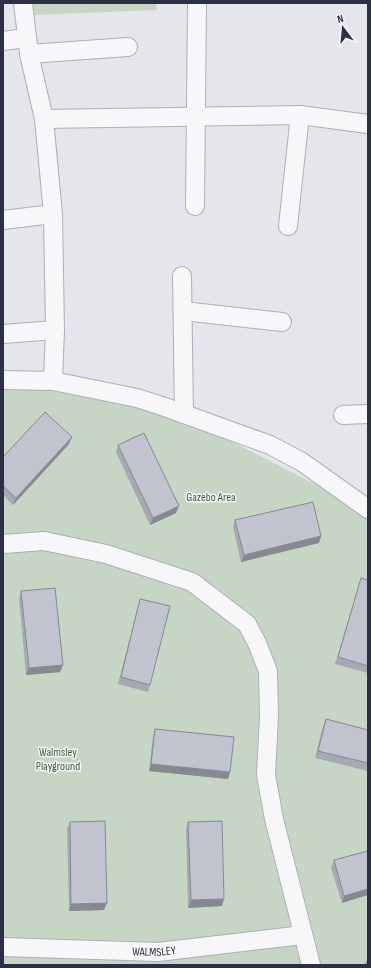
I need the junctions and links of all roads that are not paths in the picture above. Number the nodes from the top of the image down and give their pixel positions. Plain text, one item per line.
1 (23, 3) edge
2 (197, 3) edge
3 (3, 41) edge
4 (28, 46) junction
5 (128, 47) dead end
6 (300, 115) junction
7 (196, 116) junction
8 (44, 119) junction
9 (368, 124) edge
10 (195, 206) dead end
11 (53, 214) junction
12 (3, 220) edge
13 (288, 226) dead end
14 (182, 276) dead end
15 (184, 311) junction
16 (282, 322) dead end
17 (55, 330) junction
18 (3, 334) edge
19 (3, 380) edge
20 (53, 381) junction
21 (184, 414) junction
22 (368, 414) edge
23 (343, 415) dead end
24 (368, 509) edge
25 (3, 544) edge
26 (303, 935) junction
27 (3, 947) edge
28 (311, 965) edge

1 - 4 street
2 - 7 street
3 - 4 street
4 - 5 street
4 - 8 street
6 - 7 street
6 - 9 street
6 - 13 street
7 - 8 street
7 - 10 street
8 - 11 street
11 - 12 street
11 - 17 street
14 - 15 street
15 - 16 street
15 - 21 street
17 - 18 street
17 - 20 street
19 - 20 street
20 - 21 street
21 - 24 street
22 - 23 street
25 - 26 street
26 - 27 street, WALMSLEY
26 - 28 street

